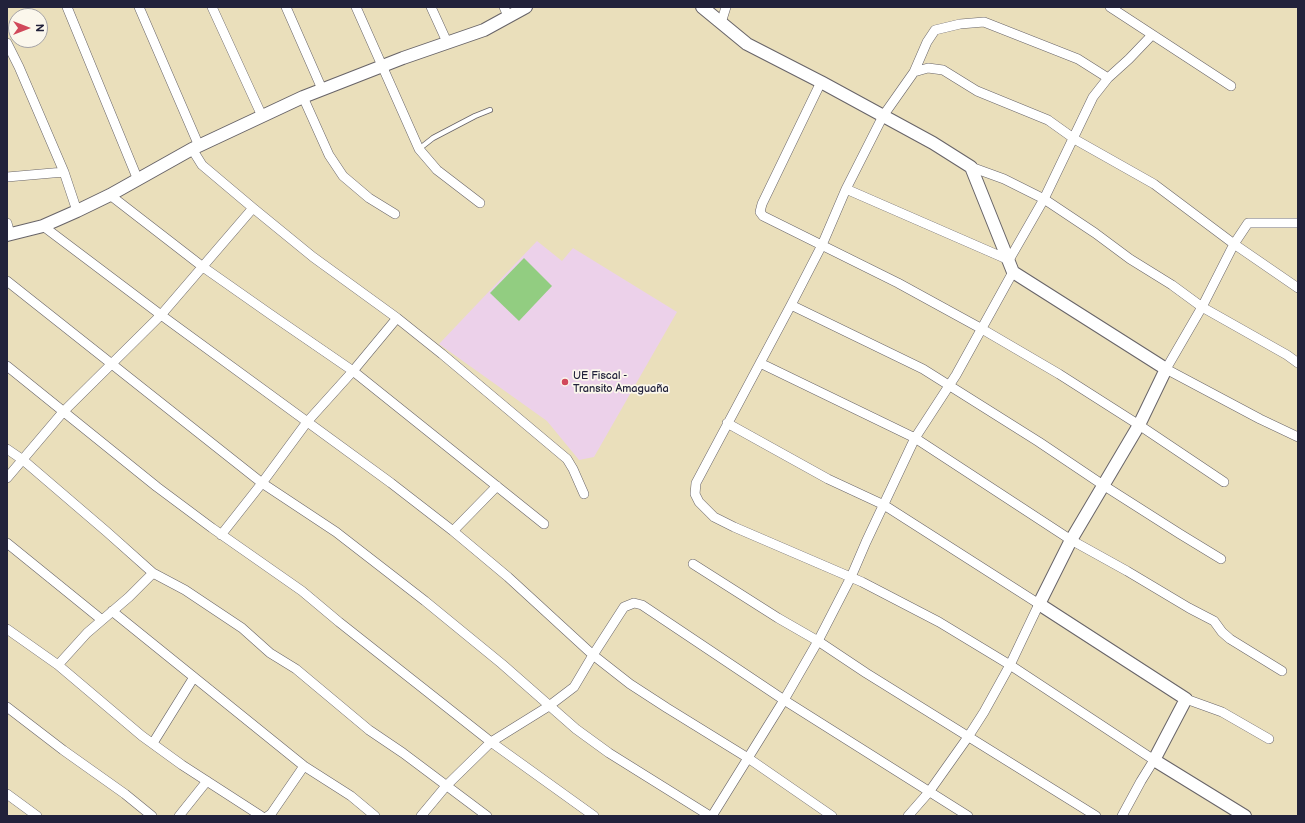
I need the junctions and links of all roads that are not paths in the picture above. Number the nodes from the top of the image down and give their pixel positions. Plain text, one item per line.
1 (68, 7) edge
2 (139, 7) edge
3 (212, 7) edge
4 (286, 7) edge
5 (356, 7) edge
6 (431, 7) edge
7 (526, 7) edge
8 (702, 7) edge
9 (726, 7) edge
10 (1110, 7) edge
11 (506, 12) edge
12 (721, 23) junction
13 (1152, 35) junction
14 (447, 42) junction
15 (7, 43) edge
16 (382, 66) junction
17 (914, 72) junction
18 (1108, 78) junction
19 (821, 82) junction
20 (1231, 86) dead end
21 (322, 89) junction
22 (303, 97) junction
23 (490, 110) dead end
24 (262, 116) junction
25 (883, 116) junction
26 (1073, 137) junction
27 (196, 147) junction
28 (419, 149) junction
29 (971, 167) junction
30 (64, 172) junction
31 (7, 177) edge
32 (138, 180) junction
33 (846, 189) junction
34 (110, 195) junction
35 (1044, 199) junction
36 (480, 203) dead end
37 (253, 208) junction
38 (77, 211) junction
39 (395, 214) dead end
40 (1298, 223) edge
41 (43, 226) junction
42 (8, 231) edge
43 (1234, 244) junction
44 (822, 245) junction
45 (1011, 266) junction
46 (203, 267) junction
47 (7, 281) edge
48 (1298, 288) edge
49 (791, 305) junction
50 (1202, 306) junction
51 (161, 315) junction
52 (397, 318) junction
53 (982, 329) junction
54 (760, 363) junction
55 (1298, 363) edge
56 (112, 365) junction
57 (7, 366) edge
58 (1166, 369) junction
59 (353, 371) junction
60 (950, 386) junction
61 (63, 412) junction
62 (307, 422) junction
63 (727, 423) junction
64 (1139, 425) junction
65 (1298, 436) edge
66 (915, 438) junction
67 (7, 449) edge
68 (23, 460) junction
69 (7, 478) edge
70 (1224, 482) dead end
71 (262, 483) junction
72 (1103, 485) junction
73 (497, 486) junction
74 (584, 494) dead end
75 (884, 505) junction
76 (544, 524) dead end
77 (453, 531) junction
78 (221, 535) junction
79 (1071, 540) junction
80 (7, 543) edge
81 (1221, 558) dead end
82 (693, 564) dead end
83 (153, 572) junction
84 (851, 576) junction
85 (1039, 604) junction
86 (112, 611) junction
87 (102, 620) junction
88 (7, 630) edge
89 (818, 641) junction
90 (593, 655) junction
91 (58, 665) junction
92 (1010, 665) junction
93 (1282, 671) dead end
94 (194, 677) junction
95 (1186, 699) junction
96 (784, 700) junction
97 (549, 706) junction
98 (7, 707) edge
99 (968, 737) junction
100 (1269, 739) dead end
101 (491, 742) junction
102 (153, 743) junction
103 (748, 758) junction
104 (1154, 760) junction
105 (304, 766) junction
106 (207, 781) junction
107 (446, 786) junction
108 (929, 792) junction
109 (7, 794) edge
110 (37, 816) edge
111 (152, 816) edge
112 (179, 816) edge
113 (261, 816) edge
114 (268, 816) edge
115 (375, 816) edge
116 (421, 816) edge
117 (487, 816) edge
118 (594, 816) edge
119 (711, 816) edge
120 (832, 816) edge
121 (908, 816) edge
122 (968, 816) edge
123 (1096, 816) edge
124 (1122, 816) edge
125 (1245, 816) edge

1 - 32 street
2 - 27 street
3 - 24 street
4 - 21 street
5 - 16 street
6 - 14 street
7 - 11 street
8 - 12 street
9 - 12 street
10 - 13 street
11 - 14 street
12 - 19 street
13 - 18 street
13 - 20 street
14 - 16 street
15 - 30 street
16 - 21 street
16 - 28 street
17 - 18 street
17 - 25 street
17 - 26 street
18 - 26 street
19 - 25 street
19 - 44 street
21 - 22 street
22 - 24 street
22 - 39 street
23 - 28 lane
24 - 27 street
25 - 29 street
25 - 33 street
26 - 35 street
26 - 43 street
27 - 32 street
27 - 37 street
28 - 36 street
29 - 35 street
29 - 45 street
30 - 31 street
30 - 38 street
32 - 34 street
33 - 44 street
33 - 45 street
34 - 38 street
34 - 46 street
35 - 45 street
35 - 50 street
37 - 46 street
37 - 52 street
38 - 41 street
40 - 43 street
41 - 42 street
41 - 51 street
43 - 48 street
43 - 50 street
44 - 49 street
44 - 53 street
45 - 53 street
45 - 58 street
46 - 51 street
46 - 59 street
47 - 56 street
49 - 54 street
49 - 60 street
50 - 55 street
50 - 58 street
51 - 56 street
51 - 62 street
52 - 59 street
52 - 74 street
53 - 60 street
53 - 64 street
54 - 63 street
54 - 66 street
56 - 61 street
56 - 71 street
57 - 61 street
58 - 64 street
58 - 65 street
59 - 62 street
59 - 73 street
60 - 66 street
60 - 72 street
61 - 68 street
61 - 78 street
62 - 71 street
62 - 77 street
63 - 75 street
63 - 84 street
64 - 70 street
64 - 72 street
66 - 75 street
66 - 79 street
67 - 68 street
68 - 69 street
68 - 83 street
71 - 78 street
71 - 97 street
72 - 79 street
72 - 81 street
73 - 76 street
73 - 77 street
75 - 84 street
75 - 85 street
77 - 90 street
78 - 101 street
79 - 85 street
79 - 93 street
80 - 87 street
82 - 89 street
83 - 86 street
83 - 107 street
84 - 89 street
84 - 92 street
85 - 92 street
85 - 95 street
86 - 87 street
86 - 94 street
87 - 91 street
88 - 91 street
89 - 96 street
89 - 99 street
90 - 96 street
90 - 97 street
90 - 103 street
91 - 102 street
92 - 99 street
92 - 104 street
94 - 102 street
94 - 105 street
95 - 100 street
95 - 104 street
96 - 103 street
96 - 108 street
97 - 101 street
97 - 119 street
98 - 111 street
99 - 108 street
99 - 123 street
101 - 107 street
101 - 118 street
102 - 106 street
103 - 119 street
103 - 120 street
104 - 124 street
104 - 125 street
105 - 114 street
105 - 115 street
106 - 112 street
106 - 113 street
107 - 116 street
107 - 117 street
108 - 121 street
108 - 122 street
109 - 110 street

